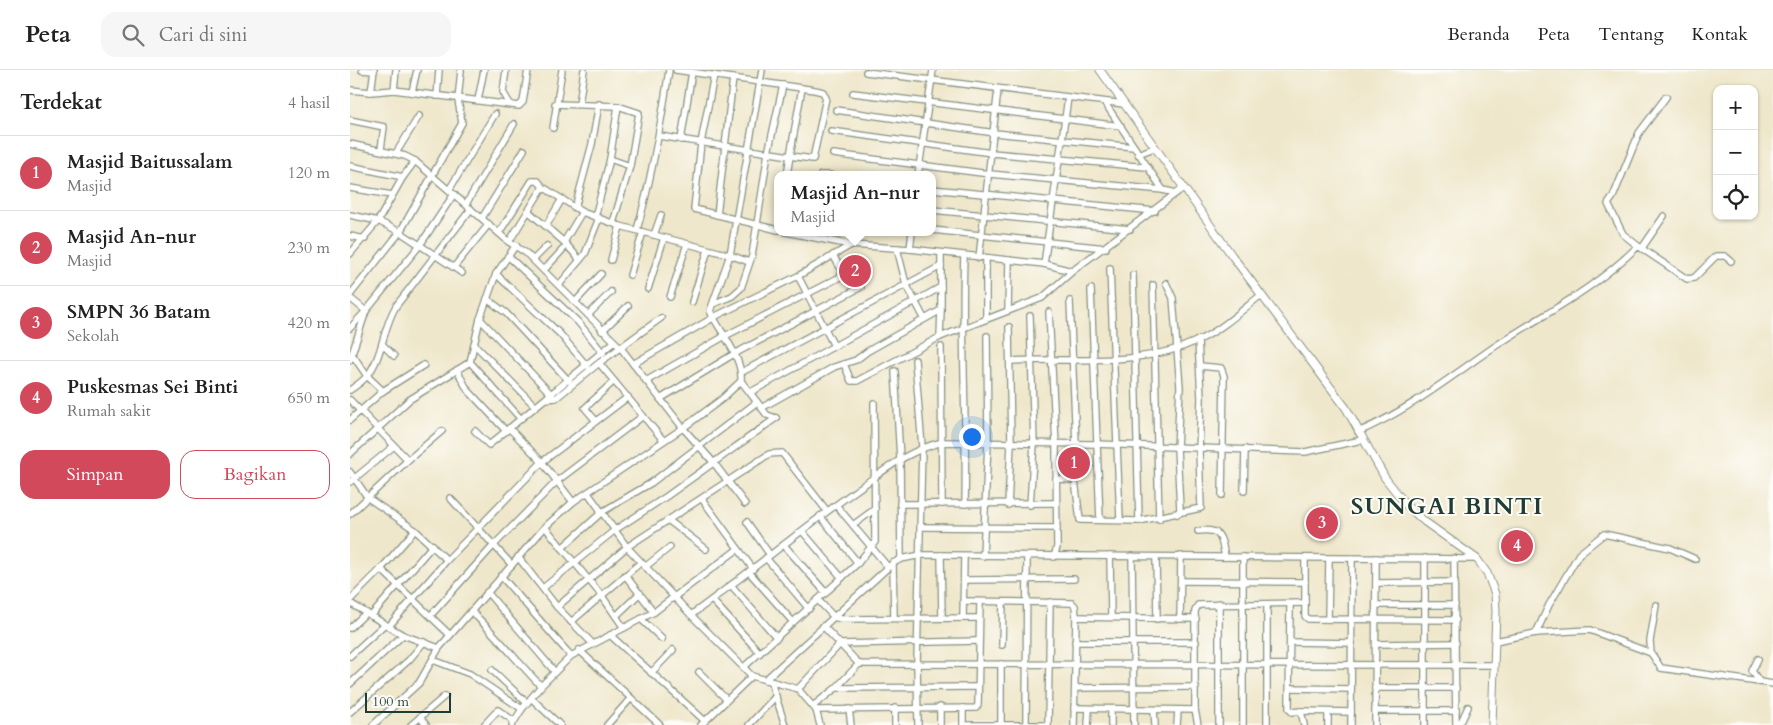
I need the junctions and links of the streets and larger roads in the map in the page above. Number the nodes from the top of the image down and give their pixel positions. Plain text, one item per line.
1 (362, 70) edge
2 (396, 70) edge
3 (418, 70) edge
4 (439, 70) edge
5 (461, 70) edge
6 (484, 70) edge
7 (506, 70) edge
8 (528, 70) edge
9 (562, 70) edge
10 (584, 70) edge
11 (669, 70) edge
12 (676, 70) edge
13 (762, 70) edge
14 (933, 70) edge
15 (1100, 70) edge
16 (374, 71) edge
17 (692, 72) junction
18 (866, 72) dead end
19 (714, 75) junction
20 (733, 78) junction
21 (931, 79) junction
22 (760, 82) junction
23 (783, 85) junction
24 (802, 88) junction
25 (998, 89) junction
26 (350, 90) edge
27 (394, 90) junction
28 (371, 92) junction
29 (412, 92) junction
30 (853, 93) dead end
31 (437, 96) junction
32 (1666, 97) dead end
33 (1068, 98) junction
34 (458, 100) junction
35 (478, 100) junction
36 (928, 103) junction
37 (1105, 103) junction
38 (510, 104) junction
39 (556, 104) junction
40 (579, 104) junction
41 (599, 104) junction
42 (1124, 104) junction
43 (618, 106) junction
44 (836, 110) dead end
45 (997, 112) junction
46 (495, 114) dead end
47 (419, 116) dead end
48 (350, 120) edge
49 (1065, 121) junction
50 (925, 122) junction
51 (514, 124) dead end
52 (1121, 126) junction
53 (553, 128) dead end
54 (831, 131) dead end
55 (995, 133) junction
56 (659, 136) junction
57 (680, 140) junction
58 (1063, 141) junction
59 (701, 143) junction
60 (350, 144) edge
61 (922, 144) junction
62 (725, 146) junction
63 (1134, 147) junction
64 (1154, 148) junction
65 (381, 149) junction
66 (524, 150) dead end
67 (747, 150) junction
68 (396, 153) junction
69 (768, 153) junction
70 (992, 153) junction
71 (833, 154) dead end
72 (1138, 154) junction
73 (790, 156) junction
74 (610, 159) junction
75 (1060, 160) junction
76 (415, 161) junction
77 (919, 165) junction
78 (350, 166) edge
79 (630, 166) junction
80 (1147, 167) junction
81 (788, 171) edge
82 (918, 171) edge
83 (990, 174) junction
84 (432, 175) junction
85 (403, 177) junction
86 (1057, 180) junction
87 (543, 187) junction
88 (350, 188) edge
89 (1183, 188) junction
90 (936, 190) edge
91 (1163, 190) junction
92 (452, 192) junction
93 (1176, 193) junction
94 (392, 196) junction
95 (988, 196) junction
96 (562, 199) junction
97 (1054, 202) junction
98 (469, 207) junction
99 (575, 208) junction
100 (936, 210) edge
101 (528, 211) junction
102 (1155, 211) junction
103 (582, 212) junction
104 (661, 215) dead end
105 (350, 216) edge
106 (717, 216) junction
107 (985, 216) junction
108 (1664, 216) dead end
109 (597, 217) junction
110 (482, 218) junction
111 (736, 220) junction
112 (378, 221) junction
113 (1051, 221) junction
114 (613, 223) junction
115 (489, 224) junction
116 (546, 226) junction
117 (620, 226) junction
118 (757, 226) junction
119 (774, 229) edge
120 (1130, 229) junction
121 (640, 231) junction
122 (936, 231) edge
123 (400, 232) junction
124 (499, 233) junction
125 (350, 236) edge
126 (654, 236) junction
127 (812, 236) edge
128 (912, 236) edge
129 (982, 237) junction
130 (664, 238) junction
131 (365, 239) junction
132 (1048, 241) junction
133 (510, 242) junction
134 (565, 244) junction
135 (687, 244) junction
136 (420, 245) junction
137 (851, 245) junction
138 (516, 246) junction
139 (547, 246) dead end
140 (1640, 247) junction
141 (897, 248) junction
142 (1106, 248) junction
143 (910, 249) junction
144 (708, 250) junction
145 (941, 253) junction
146 (350, 254) edge
147 (437, 255) junction
148 (730, 255) junction
149 (833, 255) junction
150 (508, 256) junction
151 (964, 256) junction
152 (979, 258) junction
153 (986, 259) junction
154 (533, 260) junction
155 (580, 260) junction
156 (611, 260) dead end
157 (1009, 260) junction
158 (1731, 261) dead end
159 (749, 262) junction
160 (1044, 264) junction
161 (941, 266) junction
162 (454, 268) junction
163 (1110, 268) dead end
164 (544, 270) junction
165 (1072, 271) junction
166 (462, 273) dead end
167 (496, 274) junction
168 (601, 274) dead end
169 (1133, 274) dead end
170 (630, 275) dead end
171 (798, 276) junction
172 (1166, 283) dead end
173 (559, 284) junction
174 (906, 284) junction
175 (1153, 285) dead end
176 (861, 287) dead end
177 (941, 287) junction
178 (648, 289) dead end
179 (1091, 289) dead end
180 (611, 292) dead end
181 (807, 294) junction
182 (1261, 295) junction
183 (350, 296) edge
184 (670, 297) dead end
185 (487, 299) junction
186 (1070, 301) dead end
187 (575, 302) junction
188 (692, 302) dead end
189 (916, 302) junction
190 (713, 304) junction
191 (628, 306) dead end
192 (941, 310) junction
193 (366, 311) junction
194 (816, 311) junction
195 (1008, 311) junction
196 (1049, 312) dead end
197 (588, 315) junction
198 (1030, 316) dead end
199 (662, 318) dead end
200 (714, 318) junction
201 (924, 318) junction
202 (480, 319) junction
203 (986, 319) junction
204 (962, 327) junction
205 (1009, 327) dead end
206 (350, 328) edge
207 (825, 329) junction
208 (602, 331) junction
209 (725, 336) junction
210 (987, 336) dead end
211 (940, 337) junction
212 (1198, 340) junction
213 (382, 344) junction
214 (474, 344) junction
215 (617, 345) junction
216 (834, 346) junction
217 (941, 347) dead end
218 (1176, 349) junction
219 (603, 353) junction
220 (734, 354) junction
221 (1156, 354) junction
222 (351, 356) edge
223 (394, 356) dead end
224 (1135, 357) junction
225 (1092, 358) junction
226 (1114, 359) junction
227 (915, 360) dead end
228 (1031, 360) junction
229 (1051, 360) junction
230 (1010, 361) junction
231 (1072, 361) junction
232 (470, 362) junction
233 (599, 363) junction
234 (634, 364) junction
235 (844, 364) junction
236 (424, 365) dead end
237 (587, 366) junction
238 (1200, 366) junction
239 (457, 370) junction
240 (895, 371) dead end
241 (742, 372) junction
242 (367, 376) junction
243 (569, 380) junction
244 (741, 380) junction
245 (614, 381) junction
246 (646, 381) junction
247 (350, 390) edge
248 (383, 391) junction
249 (751, 392) junction
250 (552, 395) junction
251 (628, 397) junction
252 (546, 399) junction
253 (660, 399) junction
254 (350, 400) edge
255 (757, 402) junction
256 (874, 403) dead end
257 (535, 406) junction
258 (762, 407) junction
259 (360, 411) junction
260 (643, 416) junction
261 (520, 418) junction
262 (350, 420) edge
263 (596, 421) junction
264 (683, 428) junction
265 (378, 429) junction
266 (507, 430) junction
267 (442, 431) dead end
268 (475, 431) dead end
269 (1358, 432) junction
270 (663, 440) junction
271 (1362, 440) junction
272 (943, 442) junction
273 (967, 443) junction
274 (988, 443) junction
275 (1010, 444) junction
276 (1034, 444) junction
277 (1056, 444) junction
278 (1076, 444) junction
279 (1096, 444) junction
280 (394, 446) junction
281 (1118, 446) junction
282 (922, 447) junction
283 (1138, 447) junction
284 (1158, 447) junction
285 (700, 448) junction
286 (1177, 448) junction
287 (1222, 449) junction
288 (1244, 449) junction
289 (1199, 450) junction
290 (350, 454) edge
291 (900, 459) junction
292 (408, 460) junction
293 (542, 462) junction
294 (714, 463) junction
295 (350, 472) edge
296 (876, 477) junction
297 (352, 480) edge
298 (1056, 480) junction
299 (557, 481) junction
300 (728, 481) junction
301 (1244, 491) dead end
302 (588, 493) junction
303 (1222, 495) dead end
304 (368, 498) junction
305 (450, 498) dead end
306 (702, 499) junction
307 (573, 502) junction
308 (1056, 503) junction
309 (745, 504) dead end
310 (900, 504) junction
311 (922, 504) junction
312 (942, 504) junction
313 (965, 504) junction
314 (1008, 504) junction
315 (1030, 504) junction
316 (836, 505) junction
317 (986, 505) junction
318 (875, 510) junction
319 (827, 511) junction
320 (602, 512) junction
321 (350, 514) edge
322 (1177, 514) junction
323 (820, 516) junction
324 (1159, 518) junction
325 (668, 520) junction
326 (1100, 520) junction
327 (1120, 520) junction
328 (1139, 521) junction
329 (747, 522) dead end
330 (853, 525) junction
331 (545, 527) junction
332 (922, 527) junction
333 (477, 528) junction
334 (985, 528) junction
335 (1057, 528) junction
336 (415, 530) junction
337 (614, 530) junction
338 (802, 531) junction
339 (1198, 531) dead end
340 (433, 545) junction
341 (494, 545) junction
342 (784, 545) junction
343 (670, 547) dead end
344 (562, 548) junction
345 (627, 548) junction
346 (872, 548) junction
347 (706, 549) dead end
348 (738, 549) junction
349 (921, 555) junction
350 (941, 555) junction
351 (964, 556) junction
352 (983, 556) junction
353 (1027, 556) junction
354 (1110, 556) junction
355 (1132, 556) junction
356 (1181, 556) junction
357 (768, 557) junction
358 (1054, 557) junction
359 (1156, 557) junction
360 (1225, 557) junction
361 (1243, 557) junction
362 (518, 558) junction
363 (1376, 558) junction
364 (1425, 558) junction
365 (1454, 558) junction
366 (1477, 558) junction
367 (901, 559) junction
368 (1305, 559) junction
369 (1329, 559) junction
370 (1352, 559) junction
371 (1695, 559) dead end
372 (447, 560) junction
373 (575, 562) junction
374 (858, 563) junction
375 (512, 565) junction
376 (642, 565) junction
377 (891, 565) junction
378 (381, 569) junction
379 (751, 571) junction
380 (625, 575) junction
381 (501, 576) junction
382 (842, 578) junction
383 (589, 579) junction
384 (1028, 579) junction
385 (1074, 579) dead end
386 (964, 580) junction
387 (1181, 581) junction
388 (1243, 582) junction
389 (1305, 582) junction
390 (1426, 582) junction
391 (1455, 582) junction
392 (1376, 583) junction
393 (398, 585) junction
394 (732, 585) junction
395 (543, 588) junction
396 (487, 592) junction
397 (640, 593) junction
398 (826, 593) junction
399 (602, 596) junction
400 (675, 598) junction
401 (414, 600) junction
402 (712, 600) junction
403 (818, 600) junction
404 (350, 601) edge
405 (964, 601) junction
406 (980, 602) junction
407 (1003, 602) junction
408 (1027, 602) junction
409 (1050, 602) junction
410 (1219, 603) junction
411 (1305, 603) junction
412 (1243, 604) junction
413 (1267, 604) junction
414 (1290, 604) junction
415 (1426, 605) junction
416 (1455, 605) junction
417 (1656, 605) dead end
418 (1376, 606) junction
419 (557, 607) junction
420 (809, 609) junction
421 (471, 611) junction
422 (654, 612) junction
423 (368, 615) junction
424 (431, 615) junction
425 (691, 615) junction
426 (616, 616) junction
427 (834, 617) junction
428 (1111, 617) junction
429 (894, 618) junction
430 (918, 618) junction
431 (942, 618) junction
432 (963, 618) junction
433 (979, 618) junction
434 (1076, 618) junction
435 (641, 619) junction
436 (1134, 619) junction
437 (1157, 619) junction
438 (1180, 619) junction
439 (1196, 619) junction
440 (1352, 619) junction
441 (1328, 620) junction
442 (1425, 620) junction
443 (1456, 620) junction
444 (1376, 621) junction
445 (571, 622) junction
446 (794, 622) junction
447 (387, 625) junction
448 (823, 626) junction
449 (350, 628) edge
450 (624, 628) junction
451 (404, 634) junction
452 (1536, 634) junction
453 (450, 635) junction
454 (610, 635) junction
455 (777, 638) junction
456 (662, 639) dead end
457 (917, 641) junction
458 (978, 641) junction
459 (1495, 641) junction
460 (424, 642) junction
461 (1075, 642) junction
462 (1134, 642) junction
463 (1196, 642) junction
464 (1290, 642) junction
465 (1425, 642) junction
466 (592, 643) junction
467 (1352, 643) junction
468 (1456, 643) junction
469 (840, 644) junction
470 (1376, 644) junction
471 (1002, 645) dead end
472 (439, 648) junction
473 (579, 650) junction
474 (672, 650) dead end
475 (760, 653) junction
476 (1651, 654) junction
477 (350, 656) edge
478 (571, 656) junction
479 (1758, 658) dead end
480 (432, 660) junction
481 (917, 663) junction
482 (1049, 663) junction
483 (859, 664) junction
484 (978, 664) junction
485 (1001, 664) junction
486 (1027, 664) junction
487 (1075, 664) junction
488 (1196, 664) junction
489 (1244, 664) junction
490 (1267, 664) junction
491 (1134, 665) junction
492 (1219, 665) junction
493 (1376, 665) junction
494 (1425, 665) junction
495 (1456, 665) junction
496 (1290, 666) junction
497 (1352, 666) junction
498 (1493, 666) junction
499 (744, 668) junction
500 (492, 670) dead end
501 (554, 672) junction
502 (699, 672) dead end
503 (651, 673) junction
504 (752, 676) junction
505 (768, 681) junction
506 (1759, 681) junction
507 (350, 684) edge
508 (1773, 684) edge
509 (541, 686) junction
510 (917, 687) junction
511 (978, 687) junction
512 (1196, 687) junction
513 (836, 688) junction
514 (1075, 688) junction
515 (1134, 688) junction
516 (1290, 688) junction
517 (1351, 688) junction
518 (1375, 688) junction
519 (1425, 688) junction
520 (1456, 688) junction
521 (798, 689) junction
522 (445, 696) dead end
523 (776, 696) junction
524 (631, 698) junction
525 (727, 700) junction
526 (529, 701) junction
527 (940, 707) junction
528 (1468, 707) dead end
529 (815, 708) junction
530 (849, 708) junction
531 (895, 708) junction
532 (918, 708) junction
533 (963, 708) junction
534 (1074, 708) junction
535 (522, 709) junction
536 (1089, 709) junction
537 (1111, 709) junction
538 (1134, 710) junction
539 (1154, 710) junction
540 (1178, 710) junction
541 (1195, 710) junction
542 (1301, 711) junction
543 (1376, 711) junction
544 (1426, 711) junction
545 (1456, 711) junction
546 (350, 712) edge
547 (1328, 712) junction
548 (1351, 712) junction
549 (420, 717) junction
550 (513, 723) edge
551 (703, 723) edge
552 (376, 724) edge
553 (656, 724) edge
554 (1001, 724) edge
555 (411, 725) edge
556 (426, 725) edge
557 (484, 725) edge
558 (560, 725) edge
559 (607, 725) edge
560 (749, 725) edge
561 (785, 725) edge
562 (820, 725) edge
563 (851, 725) edge
564 (895, 725) edge
565 (918, 725) edge
566 (940, 725) edge
567 (963, 725) edge
568 (1026, 725) edge
569 (1043, 725) edge
570 (1048, 725) edge
571 (1074, 725) edge
572 (1088, 725) edge
573 (1111, 725) edge
574 (1134, 725) edge
575 (1155, 725) edge
576 (1177, 725) edge
577 (1198, 725) edge
578 (1218, 725) edge
579 (1243, 725) edge
580 (1267, 725) edge
581 (1304, 725) edge
582 (1328, 725) edge
583 (1351, 725) edge
584 (1376, 725) edge
585 (1425, 725) edge
586 (1456, 725) edge
587 (1492, 725) edge

1 - 16 street
2 - 27 street
3 - 29 street
4 - 31 street
5 - 34 street
6 - 35 street
7 - 38 street
8 - 38 street
9 - 39 street
10 - 40 street
11 - 56 street
12 - 17 street
13 - 22 street
14 - 21 street
15 - 42 street
16 - 28 street
17 - 19 street
17 - 57 street
18 - 21 street
19 - 20 street
19 - 59 street
20 - 22 street
20 - 62 street
21 - 25 street
21 - 36 street
22 - 23 street
22 - 67 street
23 - 24 street
23 - 69 street
24 - 73 street
24 - 73 street
25 - 33 street
25 - 45 street
26 - 28 street
27 - 28 street
27 - 29 street
29 - 31 street
30 - 36 street
31 - 34 street
32 - 140 street
33 - 37 street
33 - 49 street
34 - 35 street
34 - 84 street
35 - 38 street
36 - 45 street
36 - 50 street
37 - 42 street
37 - 52 street
39 - 40 street
39 - 53 street
40 - 41 street
41 - 43 street
41 - 99 street
42 - 64 street
43 - 74 street
43 - 79 street
44 - 50 street
45 - 49 street
45 - 55 street
46 - 92 street
47 - 68 street
48 - 65 street
49 - 52 street
49 - 58 street
50 - 55 street
50 - 61 street
51 - 98 street
52 - 63 street
54 - 61 street
55 - 58 street
55 - 70 street
56 - 57 street
56 - 121 street
57 - 59 street
58 - 63 street
58 - 75 street
59 - 62 street
59 - 106 street
60 - 65 street
61 - 70 street
61 - 77 street
62 - 67 street
62 - 106 street
63 - 72 street
64 - 72 street
64 - 89 street
65 - 68 street
66 - 110 street
67 - 69 street
67 - 111 street
68 - 76 street
69 - 73 street
69 - 118 street
70 - 75 street
70 - 83 street
71 - 77 street
72 - 80 street
73 - 81 street
74 - 79 street
74 - 109 street
75 - 80 street
75 - 86 street
76 - 84 street
76 - 85 street
77 - 82 street
77 - 83 street
78 - 85 street
79 - 114 street
80 - 91 street
83 - 86 street
83 - 95 street
84 - 92 street
84 - 123 street
85 - 94 street
86 - 91 street
86 - 97 street
87 - 96 street
87 - 101 street
87 - 124 street
88 - 94 street
89 - 93 street
89 - 182 street
90 - 95 street
91 - 93 street
92 - 98 street
92 - 136 street
93 - 102 street
94 - 112 street
95 - 97 street
95 - 107 street
96 - 99 street
96 - 116 street
97 - 102 street
97 - 113 street
98 - 110 street
98 - 147 street
99 - 103 street
100 - 107 street
101 - 116 street
101 - 133 street
102 - 120 street
103 - 109 street
103 - 134 street
104 - 126 street
105 - 112 street
106 - 111 street
107 - 113 street
107 - 129 street
108 - 140 street
109 - 114 street
109 - 155 street
110 - 115 street
111 - 118 street
111 - 148 street
112 - 123 street
112 - 131 street
113 - 120 street
113 - 132 street
114 - 117 street
115 - 124 street
115 - 162 street
116 - 134 street
117 - 121 street
117 - 156 street
118 - 119 street
118 - 159 street
120 - 142 street
121 - 126 street
121 - 170 street
122 - 129 street
123 - 136 street
123 - 183 street
124 - 133 street
125 - 131 street
126 - 130 street
127 - 137 street
128 - 143 street
129 - 132 street
129 - 152 street
130 - 135 street
130 - 178 street
131 - 146 street
132 - 142 street
132 - 160 street
133 - 138 street
134 - 155 street
134 - 164 street
135 - 144 street
135 - 184 street
136 - 147 street
136 - 193 street
137 - 141 street
137 - 149 street
138 - 150 street
138 - 154 street
139 - 154 street
140 - 158 street
140 - 269 street
141 - 143 street
141 - 174 street
142 - 165 street
143 - 145 street
144 - 148 street
144 - 188 street
145 - 151 street
145 - 161 street
147 - 162 street
147 - 213 street
148 - 159 street
148 - 190 street
149 - 171 street
149 - 181 street
150 - 167 street
150 - 219 street
151 - 152 street
151 - 204 street
152 - 153 street
153 - 157 street
153 - 203 street
154 - 164 street
155 - 173 street
157 - 160 street
157 - 195 street
159 - 190 street
160 - 165 street
161 - 174 street
161 - 177 street
162 - 166 street
163 - 226 street
164 - 173 street
165 - 195 street
167 - 185 street
167 - 237 street
168 - 187 street
169 - 224 street
171 - 181 street
171 - 200 street
172 - 218 street
173 - 187 street
174 - 189 street
174 - 207 street
175 - 221 street
176 - 194 street
177 - 189 street
177 - 192 street
179 - 225 street
180 - 197 street
181 - 194 street
181 - 209 street
182 - 212 street
182 - 269 street
183 - 193 street
185 - 202 street
185 - 243 street
186 - 231 street
187 - 197 street
189 - 201 street
189 - 216 street
190 - 200 street
191 - 208 street
192 - 201 street
192 - 211 street
193 - 206 street
193 - 222 street
194 - 207 street
194 - 220 street
195 - 203 street
196 - 229 street
197 - 208 street
198 - 228 street
199 - 215 street
200 - 209 street
200 - 234 street
201 - 235 street
202 - 214 street
202 - 250 street
203 - 204 street
204 - 211 street
204 - 273 street
205 - 230 street
207 - 216 street
207 - 241 street
208 - 215 street
209 - 220 street
209 - 246 street
210 - 274 street
211 - 235 street
212 - 218 street
212 - 238 street
213 - 223 street
213 - 242 street
214 - 232 street
214 - 257 street
215 - 219 street
215 - 233 street
215 - 234 street
216 - 249 street
217 - 272 street
218 - 221 street
218 - 286 street
219 - 237 street
220 - 241 street
220 - 253 street
221 - 224 street
221 - 284 street
222 - 242 street
224 - 226 street
224 - 283 street
225 - 226 street
225 - 231 street
225 - 279 street
226 - 281 street
227 - 282 street
228 - 229 street
228 - 230 street
228 - 276 street
229 - 231 street
229 - 277 street
230 - 275 street
231 - 278 street
232 - 239 street
232 - 261 street
233 - 245 street
233 - 252 street
234 - 246 street
235 - 258 street
236 - 248 street
237 - 243 street
238 - 287 street
238 - 289 street
239 - 265 street
239 - 266 street
240 - 291 street
241 - 244 street
242 - 247 street
242 - 248 street
243 - 250 street
244 - 249 street
244 - 264 street
245 - 251 street
245 - 263 street
246 - 253 street
248 - 259 street
249 - 255 street
250 - 252 street
251 - 260 street
251 - 263 street
252 - 257 street
253 - 264 street
254 - 259 street
255 - 258 street
255 - 285 street
256 - 296 street
257 - 261 street
258 - 294 street
259 - 262 street
259 - 265 street
260 - 270 street
260 - 299 street
261 - 266 street
263 - 293 street
264 - 270 street
264 - 285 street
265 - 280 street
265 - 290 street
266 - 268 street
266 - 293 street
267 - 292 street
269 - 271 street
270 - 302 street
271 - 288 street
271 - 366 street
272 - 273 street
272 - 282 street
272 - 312 street
273 - 274 street
273 - 313 street
274 - 275 street
274 - 317 street
275 - 276 street
275 - 314 street
276 - 277 street
276 - 315 street
277 - 278 street
277 - 298 street
278 - 279 street
279 - 281 street
279 - 326 street
280 - 292 street
280 - 297 street
281 - 283 street
281 - 327 street
282 - 291 street
282 - 311 street
283 - 284 street
283 - 328 street
284 - 286 street
284 - 324 street
285 - 294 street
285 - 320 street
286 - 289 street
286 - 322 street
287 - 288 street
287 - 289 street
287 - 303 street
288 - 301 street
289 - 322 street
291 - 296 street
291 - 310 street
292 - 304 street
293 - 299 street
293 - 333 street
294 - 300 street
294 - 337 street
295 - 297 street
296 - 316 street
296 - 318 street
297 - 304 street
298 - 308 street
298 - 326 street
299 - 307 street
299 - 341 street
300 - 306 street
300 - 309 street
300 - 319 street
302 - 307 street
302 - 320 street
304 - 321 street
304 - 336 street
305 - 333 street
306 - 325 street
306 - 348 street
307 - 331 street
308 - 315 street
308 - 335 street
310 - 311 street
310 - 367 street
311 - 312 street
311 - 332 street
312 - 313 street
313 - 317 street
314 - 315 street
314 - 317 street
316 - 319 street
316 - 330 street
317 - 334 street
318 - 330 street
318 - 346 street
319 - 323 street
320 - 337 street
320 - 344 street
322 - 324 street
323 - 338 street
323 - 374 street
324 - 328 street
325 - 345 street
325 - 347 street
326 - 327 street
327 - 328 street
329 - 357 street
330 - 346 street
331 - 344 street
331 - 362 street
332 - 334 street
332 - 349 street
333 - 341 street
333 - 372 street
334 - 335 street
334 - 352 street
335 - 358 street
336 - 340 street
336 - 378 street
337 - 345 street
337 - 373 street
338 - 342 street
338 - 382 street
339 - 360 street
340 - 372 street
340 - 393 street
341 - 375 street
341 - 424 street
342 - 357 street
342 - 398 street
343 - 376 street
344 - 373 street
345 - 376 street
345 - 383 street
346 - 374 street
346 - 377 street
348 - 379 street
348 - 400 street
349 - 350 street
349 - 367 street
349 - 430 street
350 - 351 street
350 - 431 street
351 - 352 street
351 - 386 street
352 - 353 street
353 - 358 street
353 - 384 street
354 - 355 street
354 - 358 street
354 - 428 street
355 - 359 street
355 - 436 street
356 - 359 street
356 - 360 street
356 - 387 street
357 - 379 street
357 - 420 street
359 - 437 street
360 - 361 street
361 - 368 street
361 - 388 street
362 - 375 street
362 - 395 street
363 - 364 street
363 - 370 street
363 - 392 street
364 - 365 street
364 - 390 street
365 - 366 street
365 - 391 street
366 - 459 street
367 - 377 street
368 - 369 street
368 - 389 street
369 - 370 street
369 - 441 street
370 - 440 street
371 - 452 street
372 - 401 street
373 - 383 street
373 - 395 street
374 - 382 street
375 - 381 street
376 - 380 street
376 - 400 street
377 - 427 street
377 - 429 street
378 - 393 street
378 - 404 street
379 - 394 street
379 - 446 street
380 - 397 street
380 - 399 street
381 - 396 street
381 - 478 street
382 - 398 street
383 - 399 street
383 - 419 street
384 - 385 street
384 - 386 street
384 - 408 street
386 - 405 street
387 - 388 street
387 - 438 street
388 - 389 street
388 - 412 street
389 - 411 street
390 - 391 street
390 - 392 street
390 - 415 street
391 - 416 street
392 - 418 street
393 - 401 street
393 - 423 street
394 - 402 street
394 - 455 street
395 - 419 street
396 - 421 street
396 - 501 street
397 - 422 street
397 - 426 street
398 - 403 street
399 - 426 street
399 - 445 street
400 - 422 street
400 - 425 street
401 - 424 street
401 - 447 street
402 - 425 street
402 - 475 street
403 - 420 street
403 - 427 street
404 - 423 street
405 - 406 street
405 - 432 street
406 - 407 street
406 - 433 street
407 - 408 street
407 - 471 street
408 - 409 street
408 - 486 street
409 - 434 street
409 - 482 street
410 - 412 street
410 - 439 street
410 - 492 street
411 - 414 street
411 - 441 street
412 - 413 street
412 - 489 street
413 - 414 street
413 - 490 street
414 - 464 street
415 - 416 street
415 - 418 street
415 - 442 street
416 - 443 street
417 - 476 street
418 - 444 street
419 - 445 street
420 - 446 street
421 - 453 street
421 - 509 street
422 - 435 street
423 - 447 street
423 - 449 street
424 - 453 street
425 - 499 street
426 - 450 street
427 - 429 street
427 - 448 street
428 - 434 street
428 - 436 street
429 - 430 street
430 - 431 street
430 - 457 street
431 - 432 street
432 - 433 street
433 - 458 street
434 - 461 street
435 - 450 street
435 - 456 street
436 - 437 street
436 - 462 street
437 - 438 street
438 - 439 street
439 - 463 street
440 - 441 street
440 - 444 street
440 - 467 street
442 - 443 street
442 - 444 street
442 - 465 street
443 - 468 street
444 - 470 street
445 - 466 street
446 - 455 street
447 - 451 street
447 - 477 street
448 - 469 street
448 - 505 street
450 - 454 street
451 - 460 street
451 - 507 street
452 - 459 street
452 - 476 street
453 - 472 street
454 - 466 street
454 - 503 street
455 - 475 street
457 - 458 street
457 - 469 street
457 - 481 street
458 - 484 street
459 - 498 street
460 - 472 street
460 - 546 street
461 - 462 street
461 - 487 street
462 - 463 street
462 - 491 street
463 - 488 street
464 - 467 street
464 - 496 street
465 - 468 street
465 - 470 street
465 - 494 street
466 - 473 street
467 - 497 street
468 - 495 street
469 - 483 street
469 - 521 street
470 - 493 street
472 - 480 street
473 - 478 street
473 - 524 street
474 - 503 street
475 - 499 street
476 - 506 street
478 - 501 street
479 - 506 street
480 - 535 street
480 - 552 street
481 - 483 street
481 - 484 street
481 - 510 street
482 - 486 street
482 - 487 street
482 - 570 street
483 - 513 street
484 - 485 street
484 - 511 street
485 - 486 street
485 - 554 street
486 - 568 street
487 - 491 street
487 - 514 street
488 - 491 street
488 - 492 street
488 - 512 street
489 - 490 street
489 - 492 street
489 - 579 street
490 - 496 street
490 - 580 street
491 - 515 street
492 - 578 street
493 - 494 street
493 - 497 street
493 - 518 street
494 - 495 street
494 - 519 street
495 - 498 street
495 - 520 street
496 - 497 street
496 - 516 street
497 - 517 street
498 - 587 street
499 - 504 street
500 - 526 street
501 - 509 street
502 - 525 street
503 - 551 street
504 - 505 street
504 - 525 street
505 - 521 street
505 - 523 street
506 - 508 street
509 - 526 street
510 - 511 street
510 - 513 street
510 - 532 street
511 - 533 street
512 - 515 street
512 - 541 street
513 - 529 street
514 - 515 street
514 - 534 street
515 - 538 street
516 - 517 street
516 - 542 street
517 - 548 street
518 - 519 street
518 - 543 street
519 - 520 street
519 - 544 street
520 - 545 street
521 - 529 street
522 - 549 street
523 - 560 street
523 - 561 street
524 - 553 street
524 - 559 street
525 - 551 street
526 - 535 street
526 - 558 street
527 - 532 street
527 - 533 street
527 - 566 street
528 - 586 street
529 - 530 street
529 - 562 street
530 - 531 street
530 - 563 street
531 - 532 street
531 - 564 street
532 - 565 street
533 - 567 street
534 - 536 street
534 - 571 street
535 - 550 street
536 - 537 street
536 - 572 street
537 - 538 street
537 - 573 street
538 - 539 street
538 - 574 street
539 - 540 street
539 - 575 street
540 - 541 street
540 - 576 street
541 - 577 street
542 - 547 street
542 - 581 street
543 - 544 street
543 - 584 street
544 - 545 street
544 - 585 street
545 - 586 street
547 - 548 street
547 - 582 street
548 - 583 street
549 - 555 street
549 - 556 street
550 - 557 street
554 - 567 street
554 - 568 street
568 - 569 street

